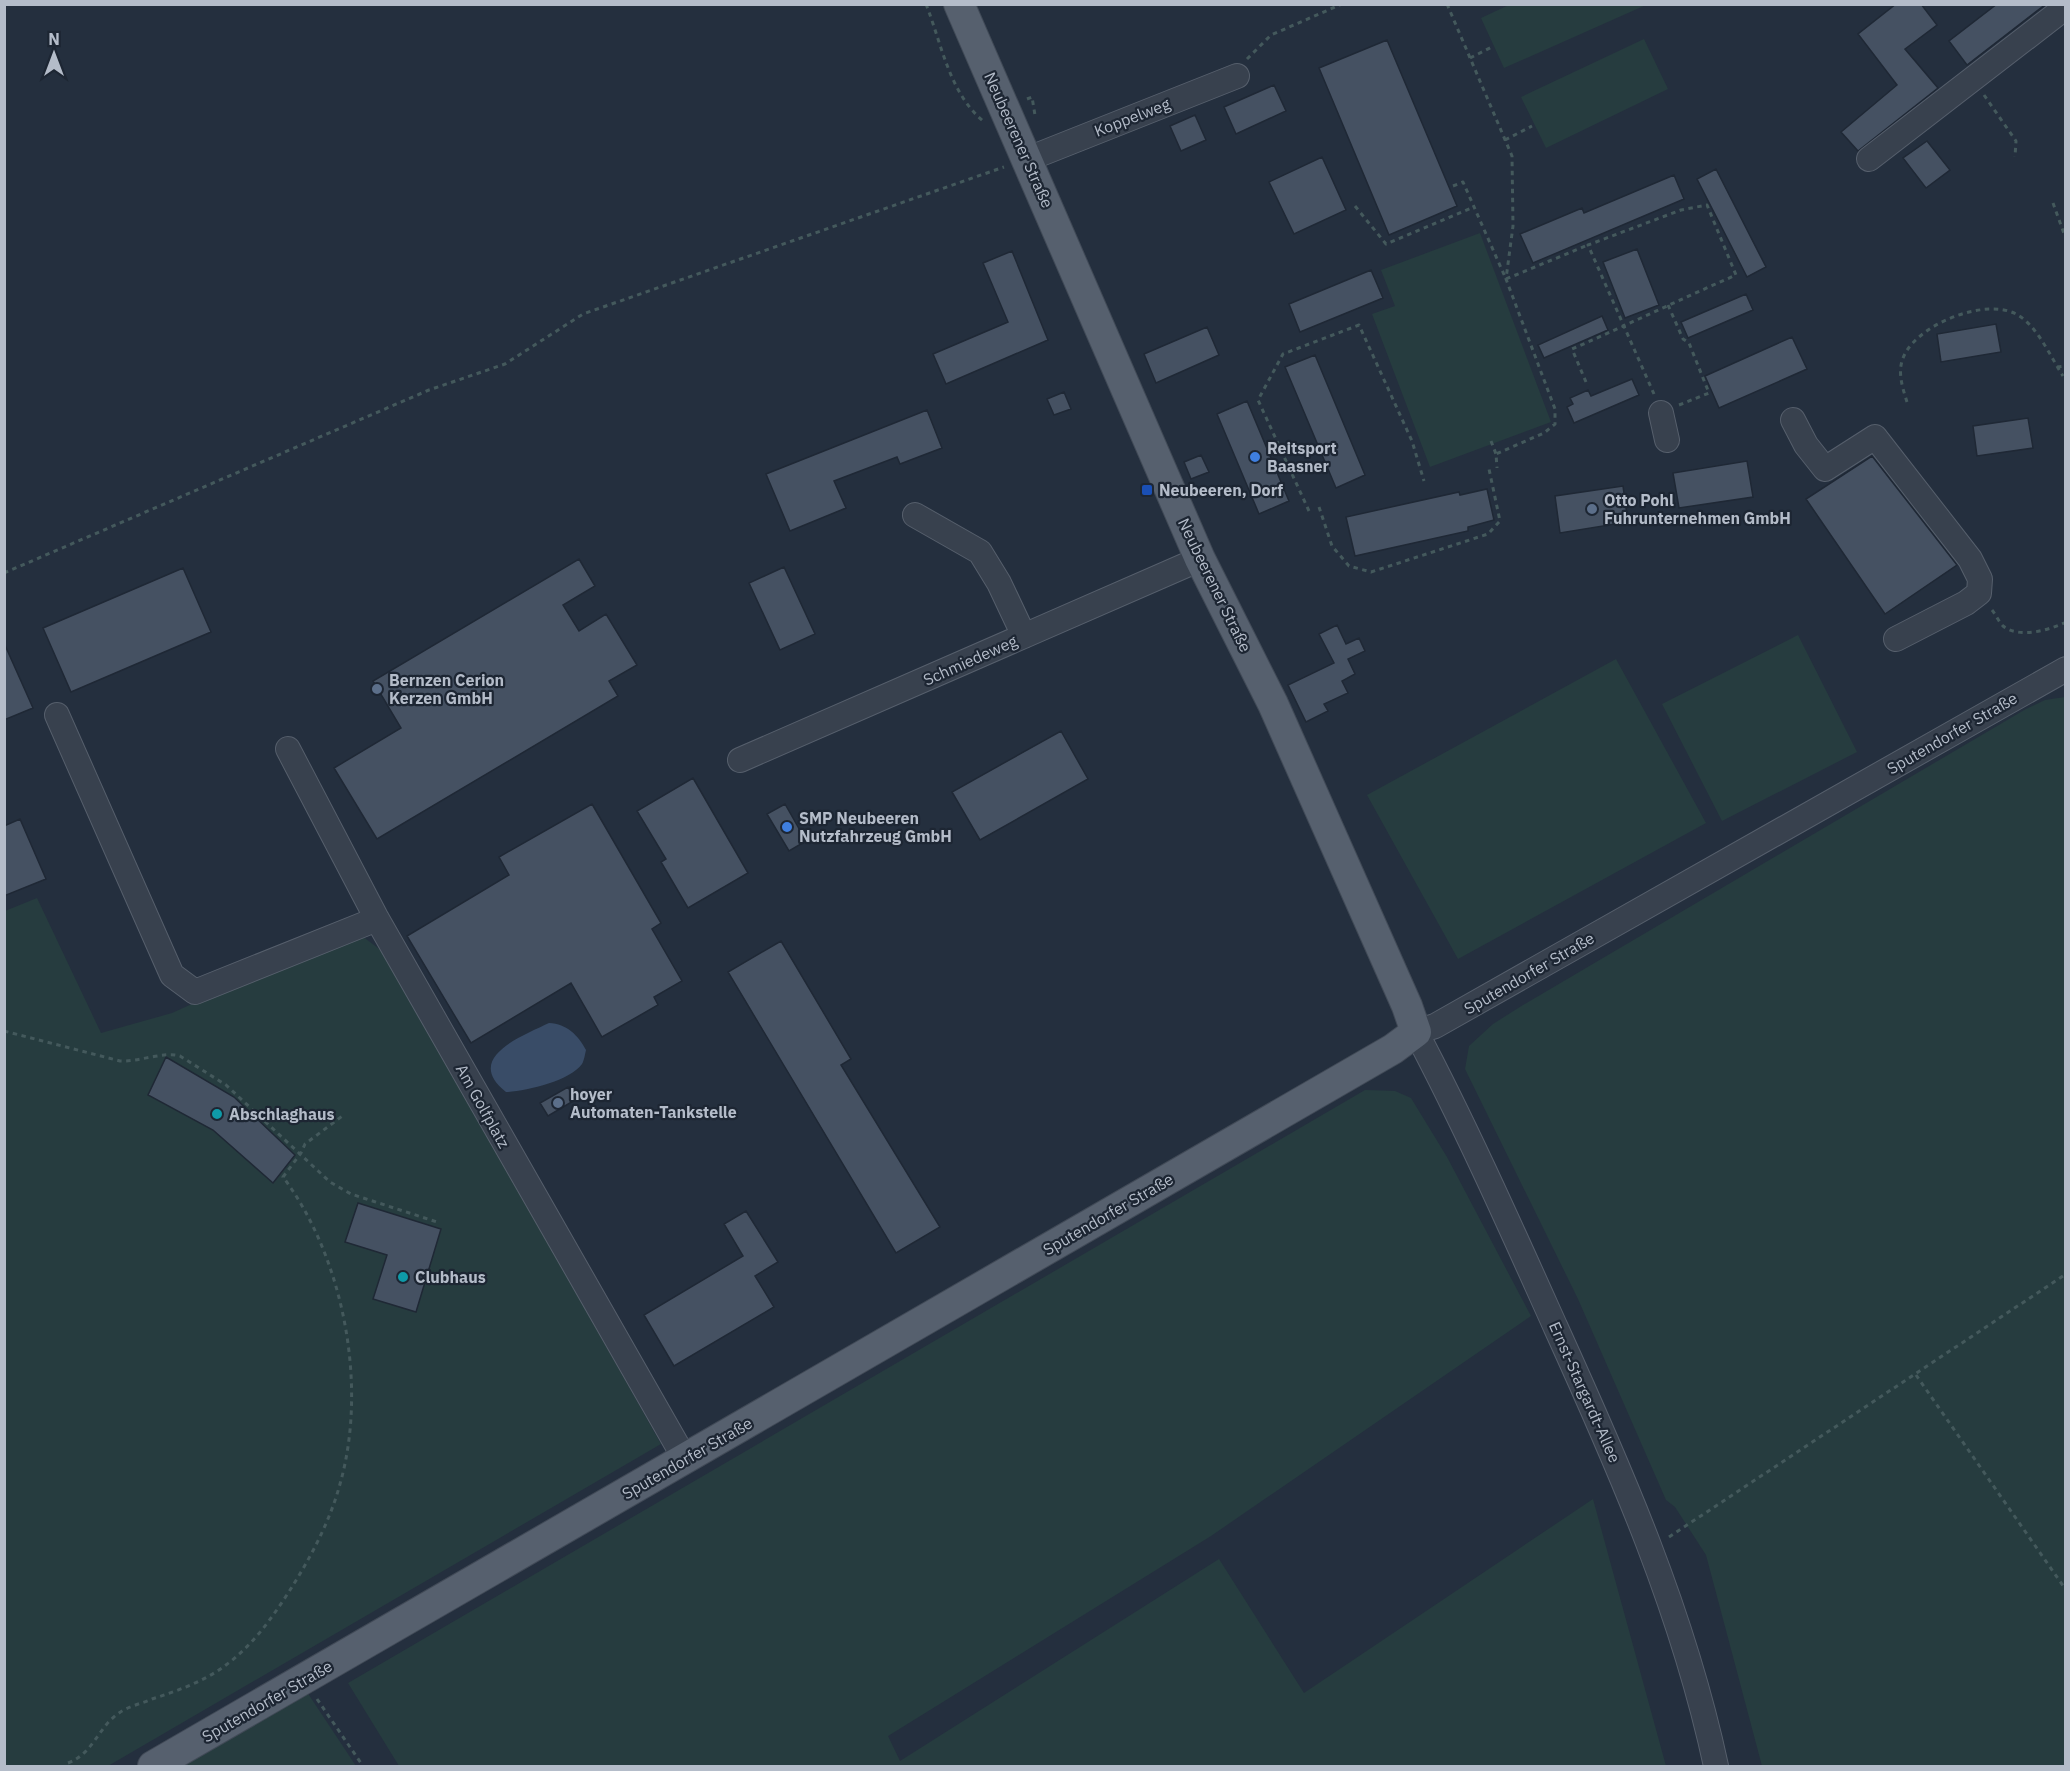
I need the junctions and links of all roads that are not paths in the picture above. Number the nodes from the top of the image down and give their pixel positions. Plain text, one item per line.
1 (960, 4) edge
2 (2066, 7) edge
3 (1238, 76) road end
4 (1028, 159) junction
5 (1869, 159) dead end
6 (1661, 413) road end
7 (1793, 420) dead end
8 (1667, 440) dead end
9 (915, 514) dead end
10 (1200, 559) junction
11 (1024, 636) junction
12 (1896, 639) dead end
13 (2066, 669) edge
14 (57, 715) dead end
15 (288, 749) dead end
16 (740, 760) dead end
17 (377, 919) junction
18 (1416, 1032) junction
19 (685, 1459) junction
20 (153, 1767) edge
21 (1716, 1767) edge

1 - 4 main road, Neubeerener Straße
2 - 5 street
3 - 4 street, Koppelweg
4 - 10 main road, Neubeerener Straße
6 - 8 street
7 - 12 street
9 - 11 street
10 - 11 street, Schmiedeweg
10 - 18 main road, Neubeerener Straße
11 - 16 street, Schmiedeweg
13 - 18 street, Sputendorfer Straße
14 - 17 street
15 - 17 street, Am Golfplatz
17 - 19 street, Am Golfplatz
18 - 19 main road, Sputendorfer Straße
18 - 21 street, Ernst-Stargardt-Allee
19 - 20 main road, Sputendorfer Straße

